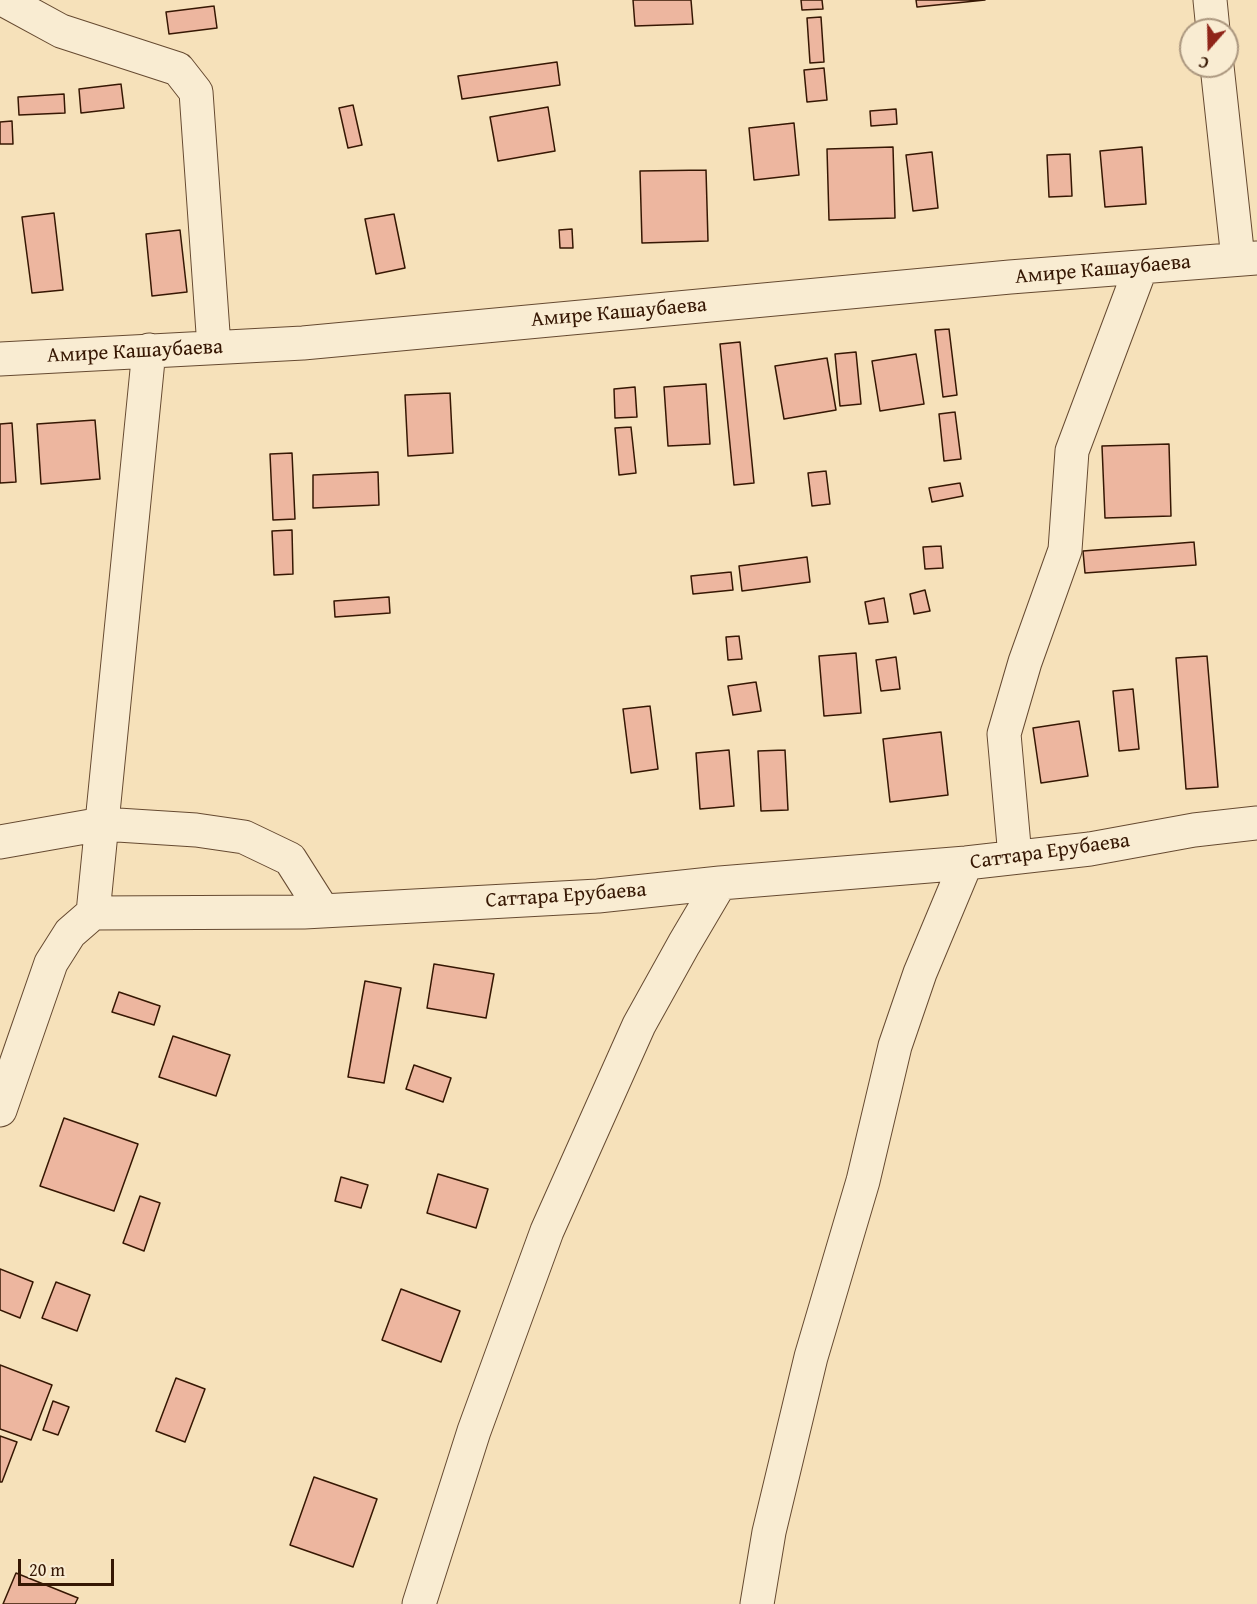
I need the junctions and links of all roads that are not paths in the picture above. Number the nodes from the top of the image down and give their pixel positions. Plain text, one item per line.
1 (4, 0) edge
2 (1210, 0) edge
3 (1212, 18) edge
4 (1219, 78) edge
5 (1249, 265) edge
6 (1141, 267) junction
7 (214, 347) junction
8 (149, 350) junction
9 (0, 359) edge
10 (1257, 823) edge
11 (102, 824) junction
12 (0, 842) edge
13 (1015, 857) junction
14 (966, 863) junction
15 (720, 883) junction
16 (323, 911) junction
17 (93, 913) junction
18 (0, 1110) edge
19 (419, 1604) edge
20 (757, 1604) edge

1 - 7 street
2 - 3 street
4 - 5 street
5 - 6 street, Амире Кашаубаева
6 - 7 street, Амире Кашаубаева
6 - 13 street
7 - 8 street, Амире Кашаубаева
8 - 9 street, Амире Кашаубаева
8 - 11 street
10 - 13 street, Саттара Ерубаева
11 - 12 street
11 - 16 street
11 - 17 street
13 - 14 street, Саттара Ерубаева
14 - 15 street, Саттара Ерубаева
14 - 20 street
15 - 16 street, Саттара Ерубаева
15 - 19 street
16 - 17 street, Саттара Ерубаева
17 - 18 street

